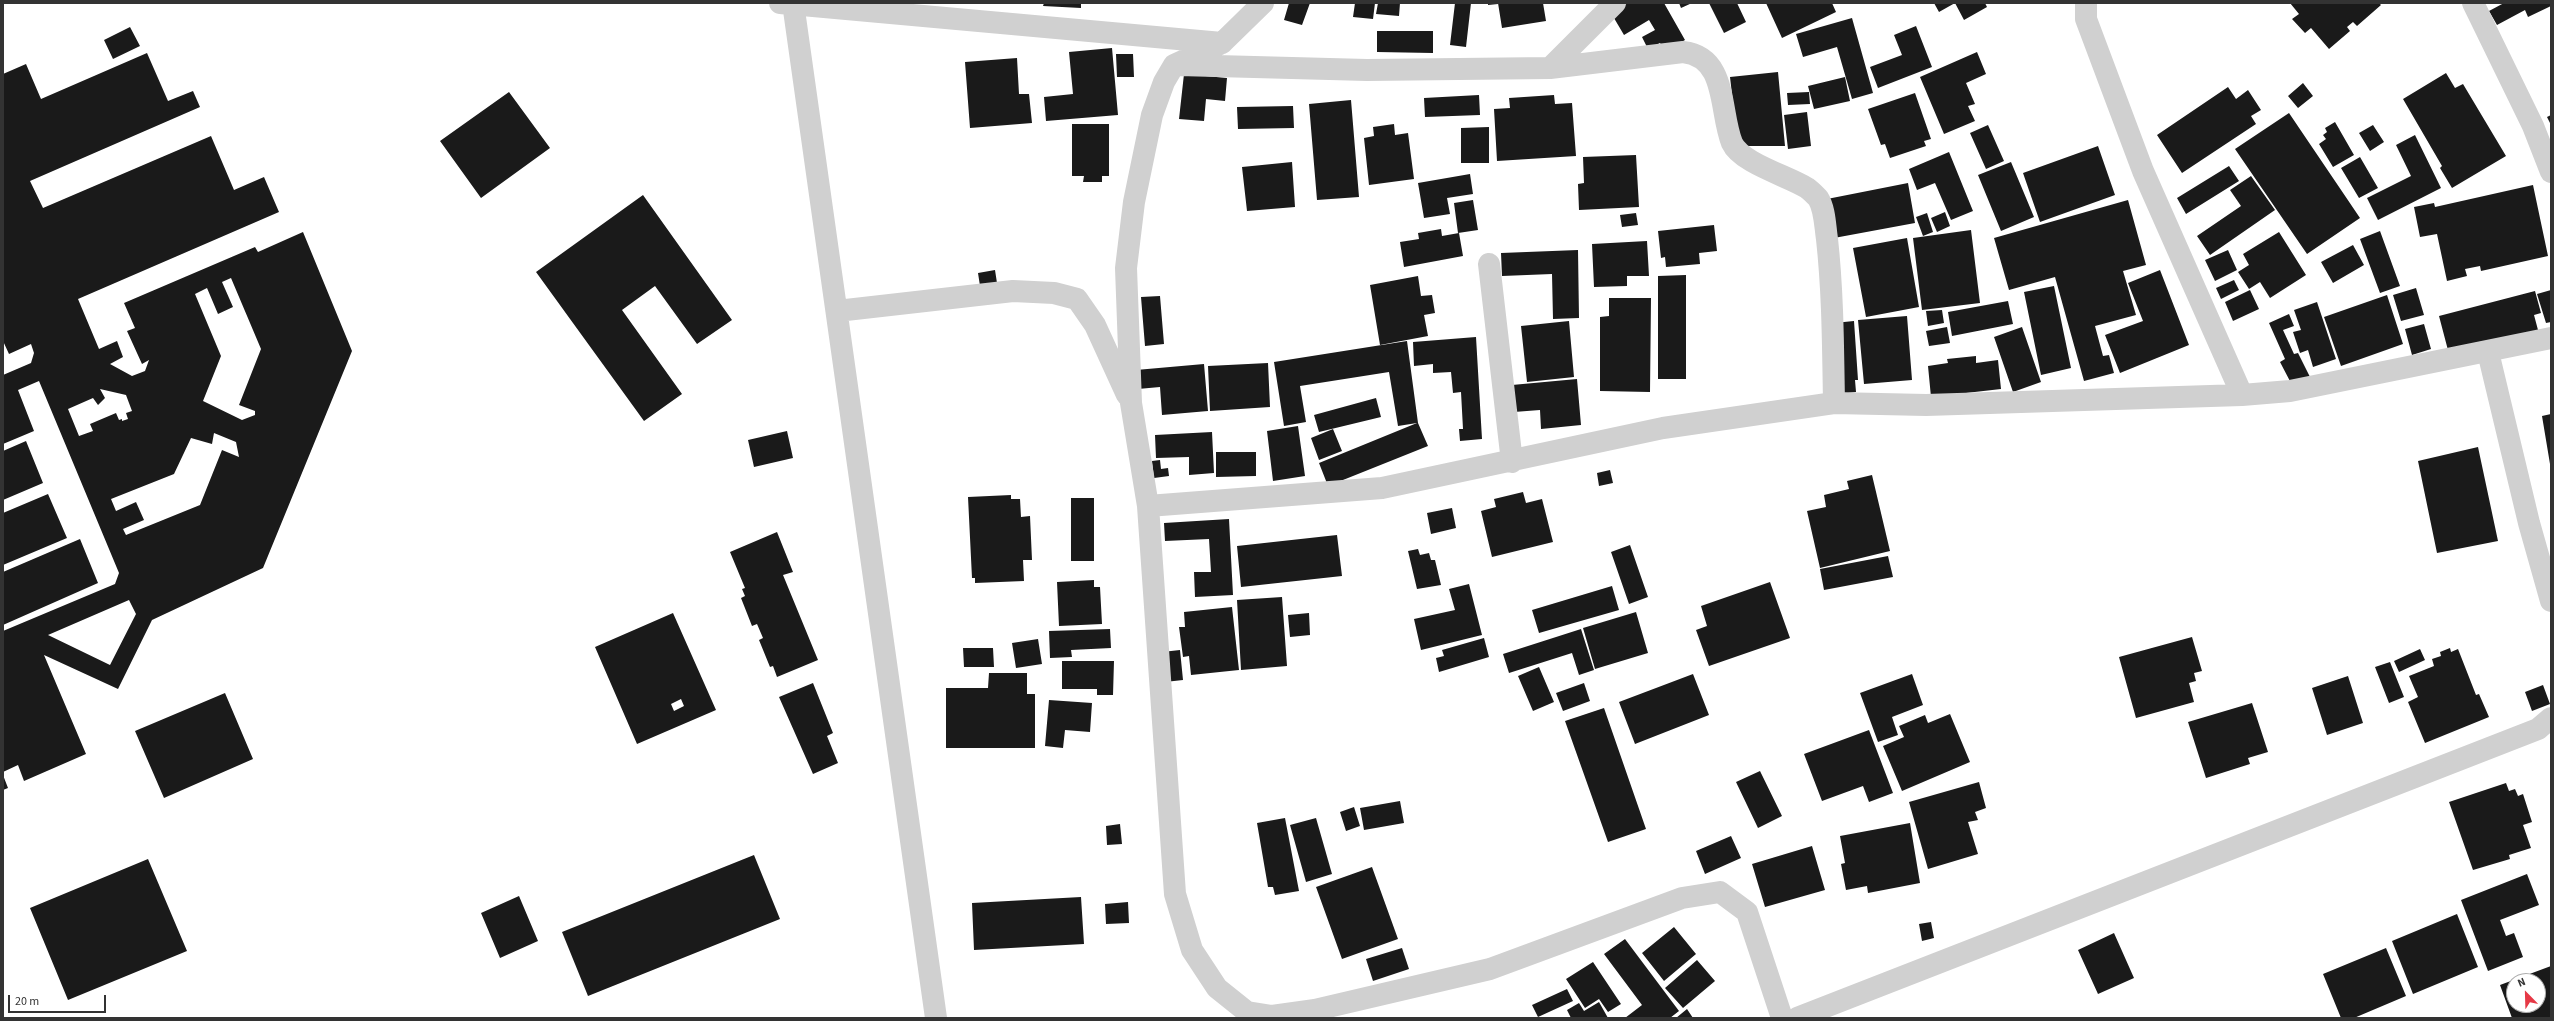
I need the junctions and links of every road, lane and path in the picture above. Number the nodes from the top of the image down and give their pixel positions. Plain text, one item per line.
1 (788, 3) edge
2 (1262, 3) edge
3 (1615, 3) edge
4 (2086, 3) edge
5 (2473, 3) edge
6 (1222, 43) junction
7 (1174, 65) junction
8 (1550, 68) junction
9 (2551, 172) edge
10 (1489, 264) dead end
11 (837, 312) junction
12 (2551, 338) edge
13 (2488, 352) junction
14 (2242, 395) junction
15 (1131, 403) junction
16 (1834, 403) junction
17 (1512, 462) junction
18 (1148, 506) junction
19 (2551, 601) edge
20 (2551, 718) edge
21 (936, 1018) edge
22 (1782, 1018) edge
23 (1797, 1018) edge

1 - 6 street
1 - 11 street
2 - 6 street
3 - 8 street
4 - 14 street
5 - 9 street
6 - 7 street
7 - 8 street
7 - 15 street
8 - 16 street
10 - 17 street
11 - 15 street
11 - 21 street
12 - 13 street
13 - 14 street
13 - 19 street
14 - 16 street
15 - 18 street
16 - 17 street
17 - 18 street
18 - 22 street
20 - 23 street

